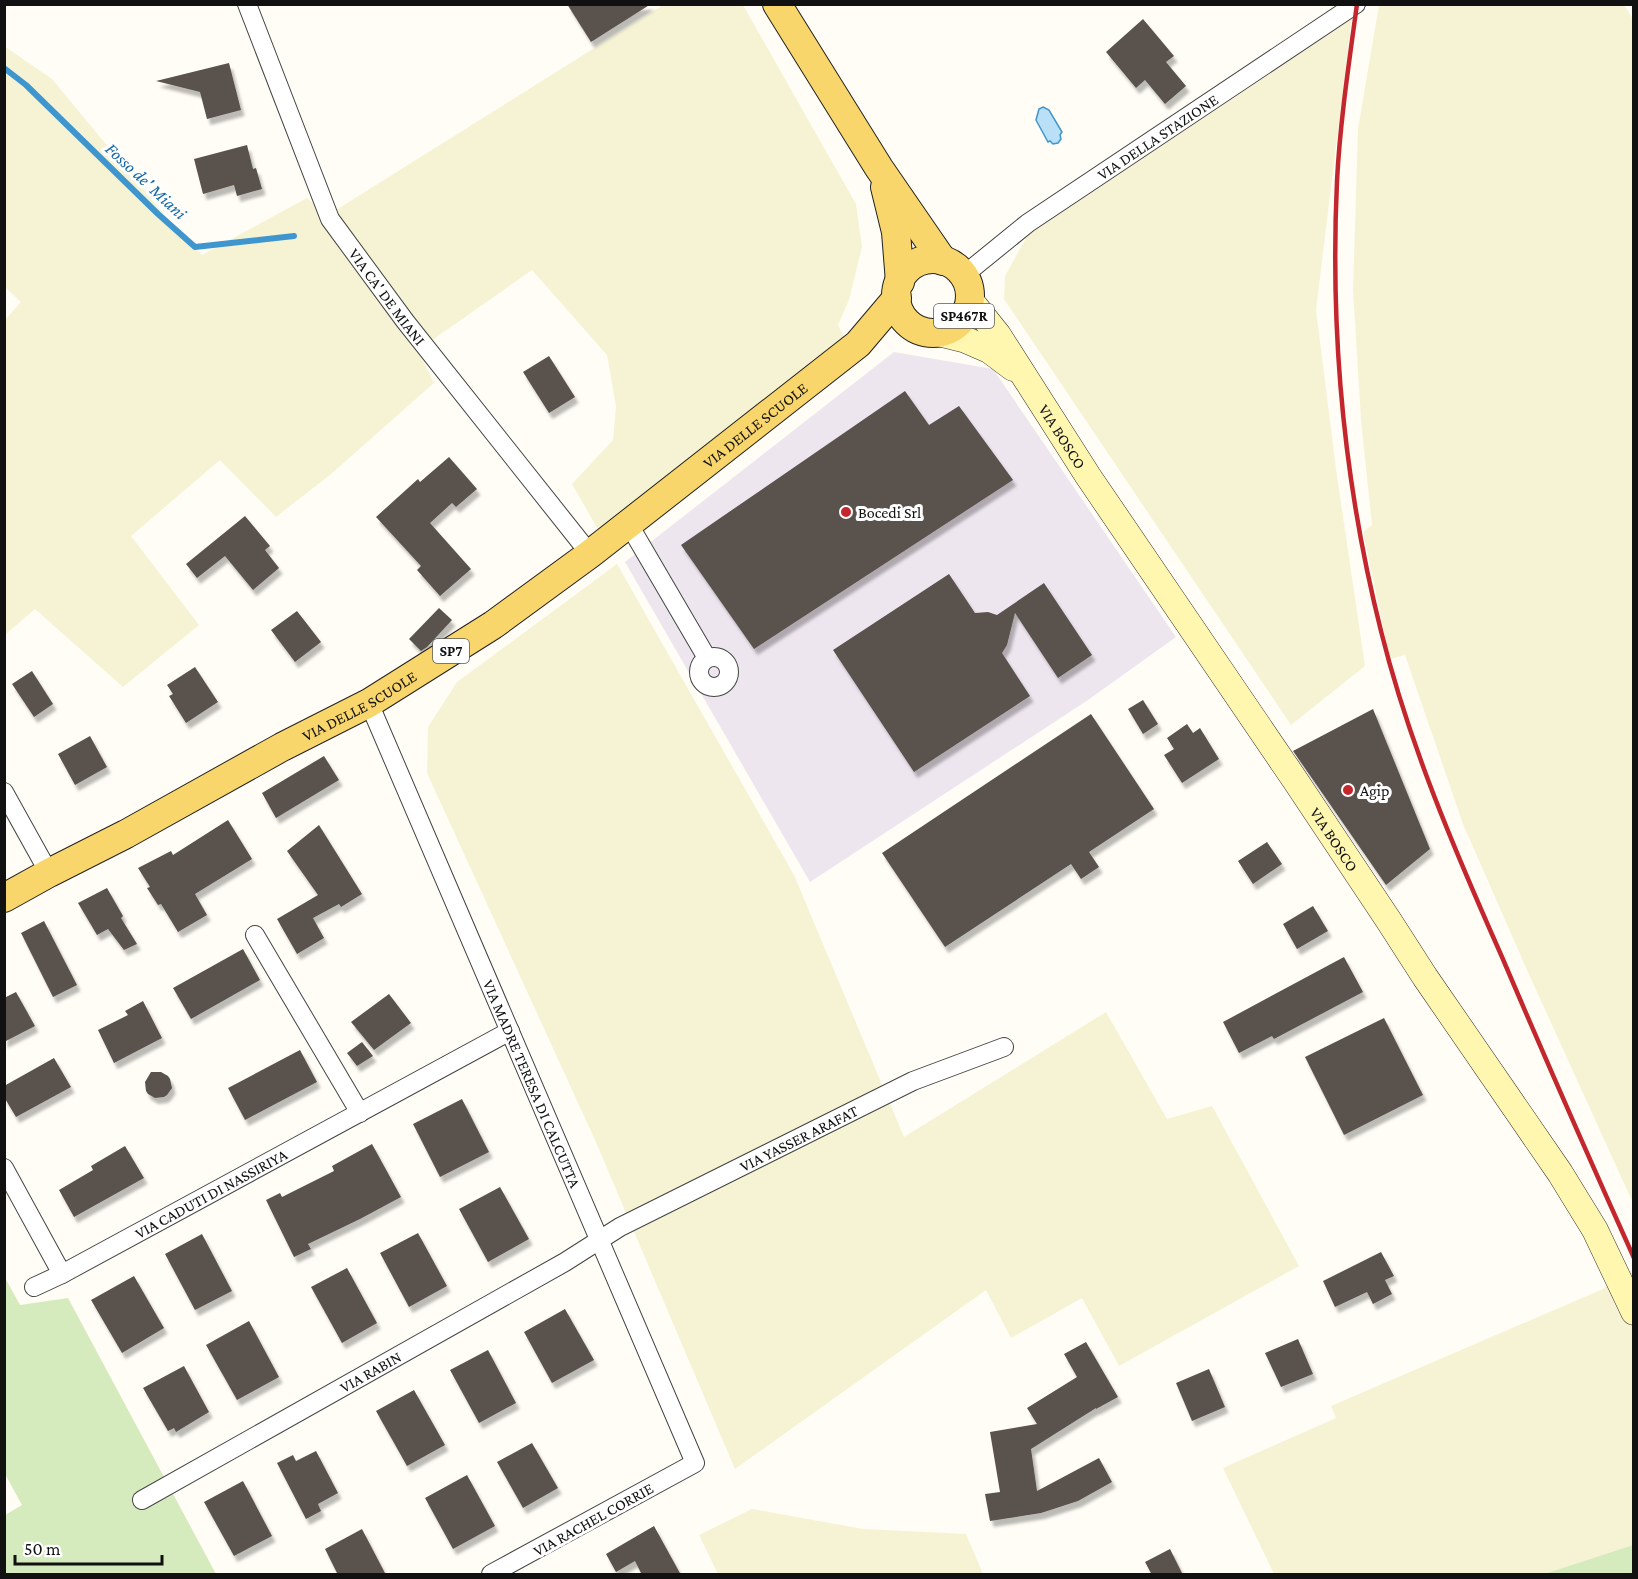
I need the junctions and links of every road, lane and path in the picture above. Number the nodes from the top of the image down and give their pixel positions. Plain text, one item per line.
1 (246, 4) edge
2 (777, 4) edge
3 (1356, 4) edge
4 (879, 168) junction
5 (959, 279) junction
6 (898, 290) junction
7 (932, 333) junction
8 (858, 344) junction
9 (1023, 375) junction
10 (628, 523) junction
11 (590, 554) junction
12 (707, 658) dead end
13 (369, 703) junction
14 (4, 792) edge
15 (49, 873) junction
16 (4, 898) edge
17 (255, 935) dead end
18 (510, 1031) junction
19 (1004, 1047) dead end
20 (360, 1113) junction
21 (4, 1168) edge
22 (599, 1239) junction
23 (62, 1274) junction
24 (34, 1287) dead end
25 (1634, 1312) edge
26 (695, 1463) joint
27 (142, 1500) dead end
28 (491, 1575) edge

1 - 11 street, VIA CA' DE MIANI
2 - 4 main road, VIA BOSCO / SP467R
3 - 5 street, VIA DELLA STAZIONE
4 - 5 main road, VIA BOSCO / SP467R
4 - 6 main road, VIA BOSCO / SP467R
5 - 6 main road
5 - 7 main road, SP467R
5 - 9 main road, VIA BOSCO / SP467R
6 - 7 main road, VIA BOSCO / SP467R
6 - 8 main road, VIA DELLE SCUOLE / SP7
7 - 8 main road, VIA DELLE SCUOLE / SP7
7 - 9 main road, VIA BOSCO / SP467R
8 - 10 main road, VIA DELLE SCUOLE / SP7
9 - 25 main road, VIA BOSCO / SP467R
10 - 11 main road, VIA DELLE SCUOLE / SP7
10 - 12 street
11 - 13 main road, VIA DELLE SCUOLE / SP7
13 - 15 main road, VIA DELLE SCUOLE / SP7
13 - 18 street, VIA MADRE TERESA DI CALCUTTA
14 - 15 street
15 - 16 main road, VIA DELLE SCUOLE / SP7
17 - 20 street
18 - 20 street, VIA CADUTI DI NASSIRIYA
18 - 22 street, VIA MADRE TERESA DI CALCUTTA
19 - 22 street, VIA YASSER ARAFAT
20 - 23 street, VIA CADUTI DI NASSIRIYA
21 - 23 street
22 - 26 street, VIA MADRE TERESA DI CALCUTTA
22 - 27 street, VIA RABIN
23 - 24 street, VIA CADUTI DI NASSIRIYA
26 - 28 street, VIA RACHEL CORRIE

